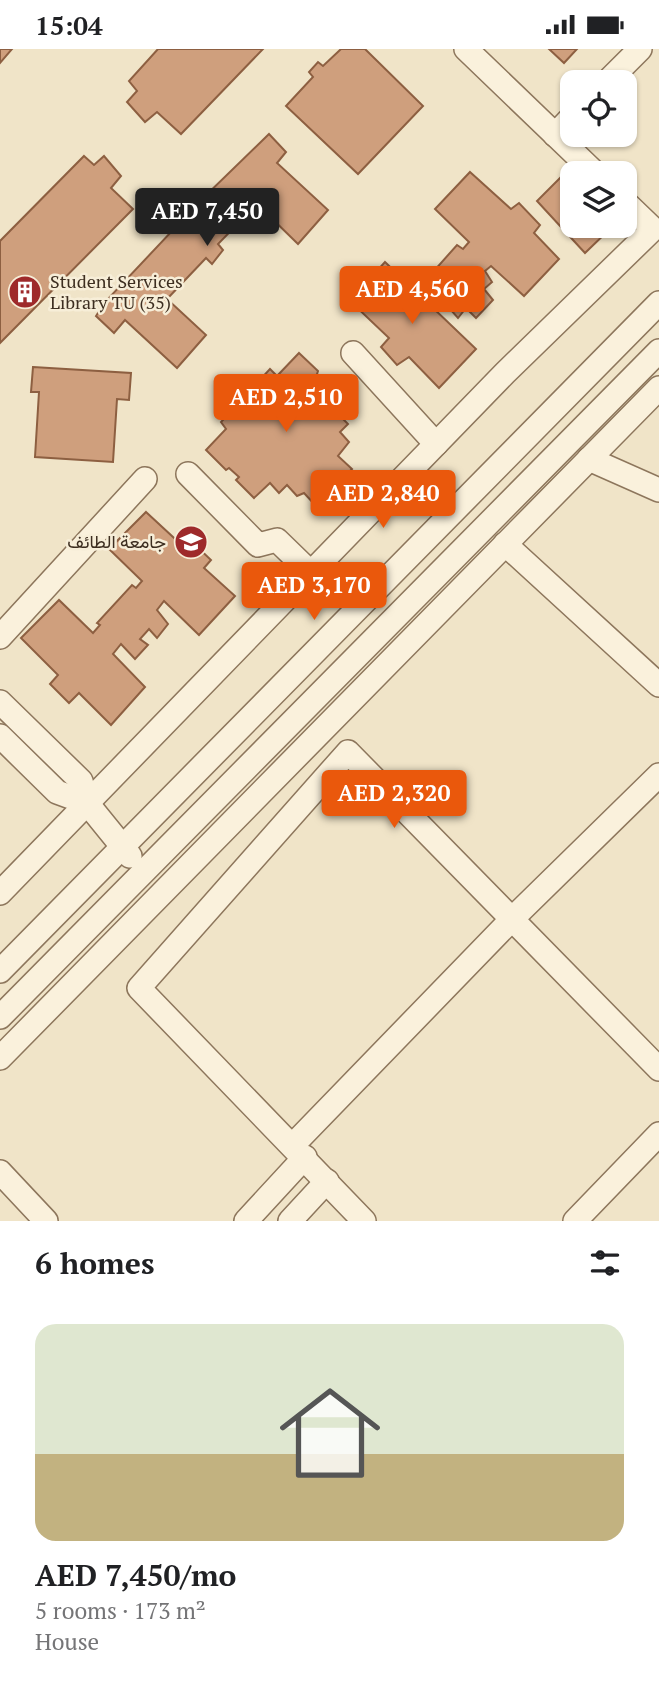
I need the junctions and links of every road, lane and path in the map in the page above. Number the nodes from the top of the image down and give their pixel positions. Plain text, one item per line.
1 (466, 49) edge
2 (640, 49) edge
3 (619, 70) edge
4 (560, 130) edge
5 (555, 135) junction
6 (582, 161) edge
7 (637, 214) edge
8 (659, 303) edge
9 (659, 351) edge
10 (353, 353) dead end
11 (659, 388) edge
12 (436, 444) junction
13 (589, 459) junction
14 (188, 474) dead end
15 (145, 479) dead end
16 (659, 490) edge
17 (505, 544) junction
18 (311, 573) junction
19 (0, 636) edge
20 (659, 685) edge
21 (0, 702) edge
22 (0, 736) edge
23 (659, 775) edge
24 (87, 803) junction
25 (122, 848) junction
26 (144, 871) junction
27 (164, 892) junction
28 (0, 893) edge
29 (512, 919) junction
30 (0, 971) edge
31 (0, 1017) edge
32 (0, 1058) edge
33 (659, 1069) edge
34 (659, 1134) edge
35 (299, 1151) junction
36 (0, 1172) edge
37 (327, 1181) junction
38 (46, 1221) edge
39 (246, 1221) edge
40 (290, 1221) edge
41 (364, 1221) edge
42 (575, 1221) edge

1 - 5 street
2 - 3 street
4 - 5 street
5 - 6 street
7 - 12 street
8 - 25 street
9 - 26 street
10 - 12 street
11 - 13 street
12 - 18 street
13 - 16 street
13 - 17 street
14 - 18 street
15 - 19 street
17 - 20 street
17 - 27 street
18 - 24 street
21 - 24 street
22 - 24 street
23 - 29 street
24 - 25 street
24 - 28 street
25 - 26 street
25 - 30 street
26 - 27 street
26 - 31 street
27 - 32 street
29 - 33 street
29 - 35 street
29 - 35 street
34 - 42 street
35 - 37 street
35 - 39 street
36 - 38 street
37 - 40 street
37 - 41 street

